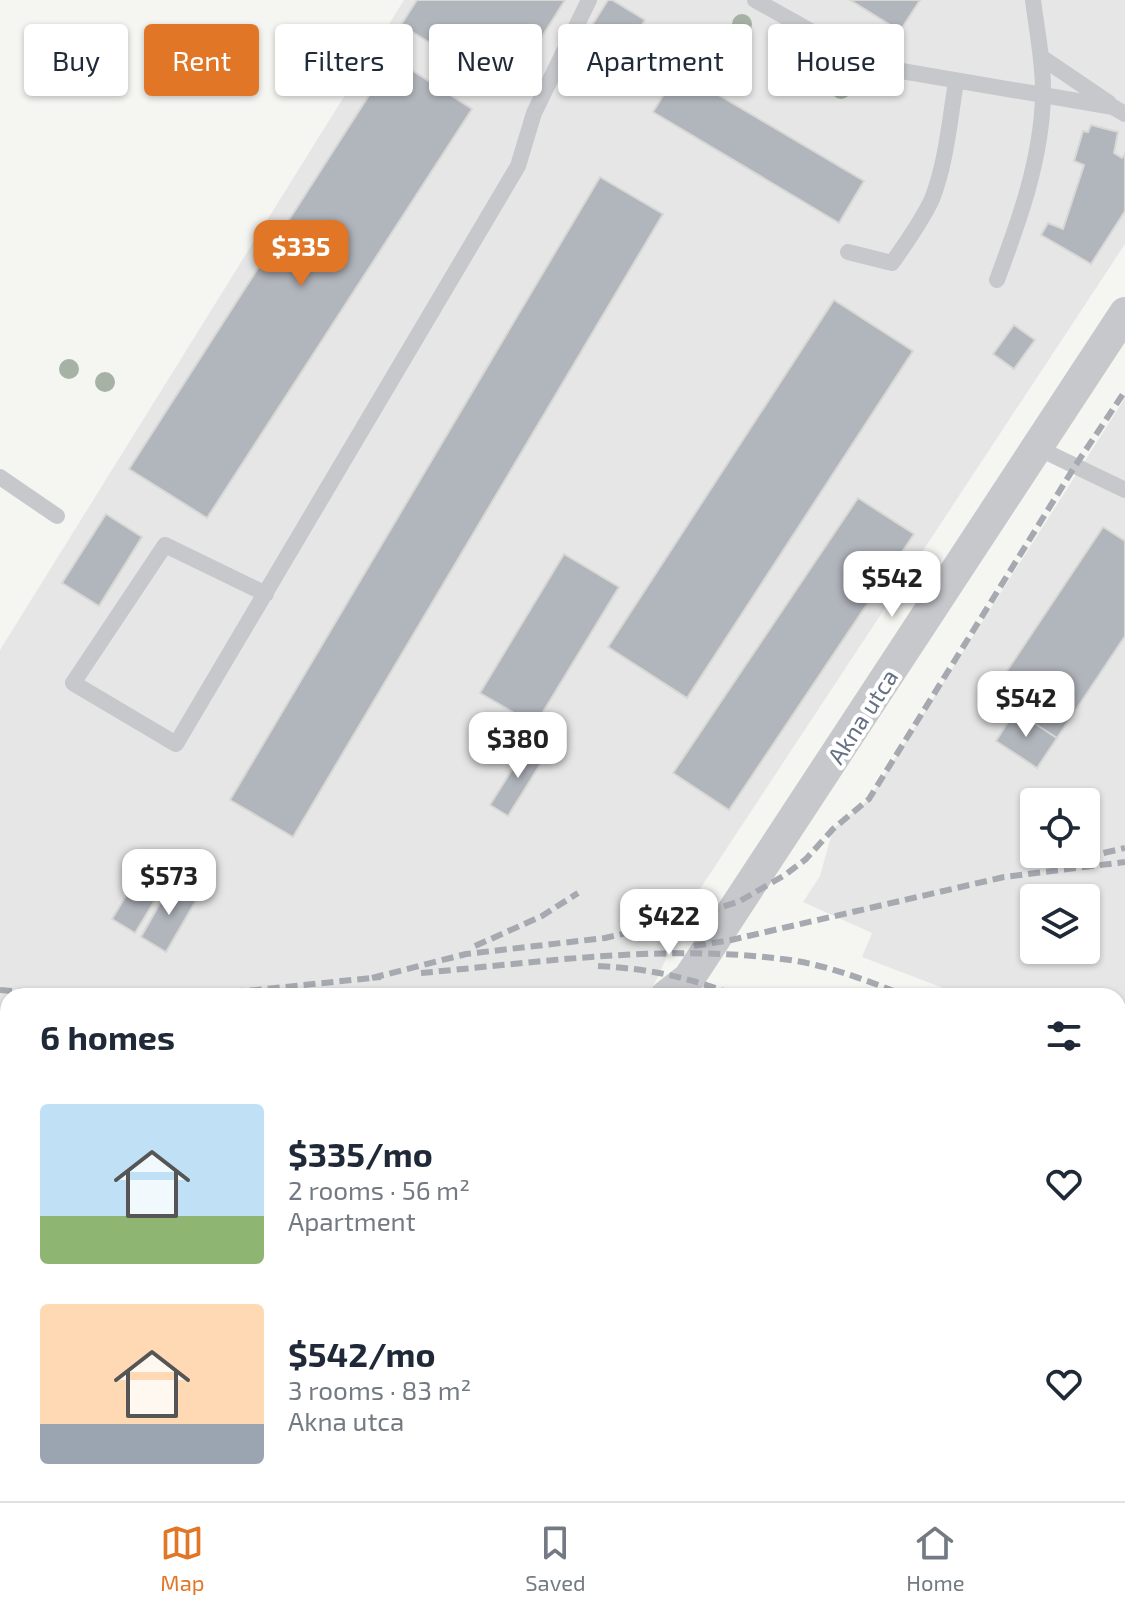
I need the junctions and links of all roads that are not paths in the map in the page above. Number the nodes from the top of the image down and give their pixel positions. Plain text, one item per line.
1 (589, 0) edge
2 (755, 0) edge
3 (1033, 0) edge
4 (1041, 57) junction
5 (956, 82) junction
6 (1043, 95) junction
7 (1119, 110) edge
8 (848, 252) dead end
9 (997, 280) dead end
10 (1125, 313) edge
11 (1038, 448) junction
12 (0, 477) edge
13 (1125, 490) edge
14 (57, 516) dead end
15 (266, 594) junction
16 (681, 988) edge

1 - 15 lane
2 - 5 lane
3 - 4 lane
4 - 6 lane
4 - 7 lane
5 - 6 lane
5 - 8 lane
6 - 7 lane
6 - 9 lane
10 - 11 street, Akna utca
11 - 13 lane
11 - 16 street, Akna utca
12 - 14 lane
15 - 15 lane

